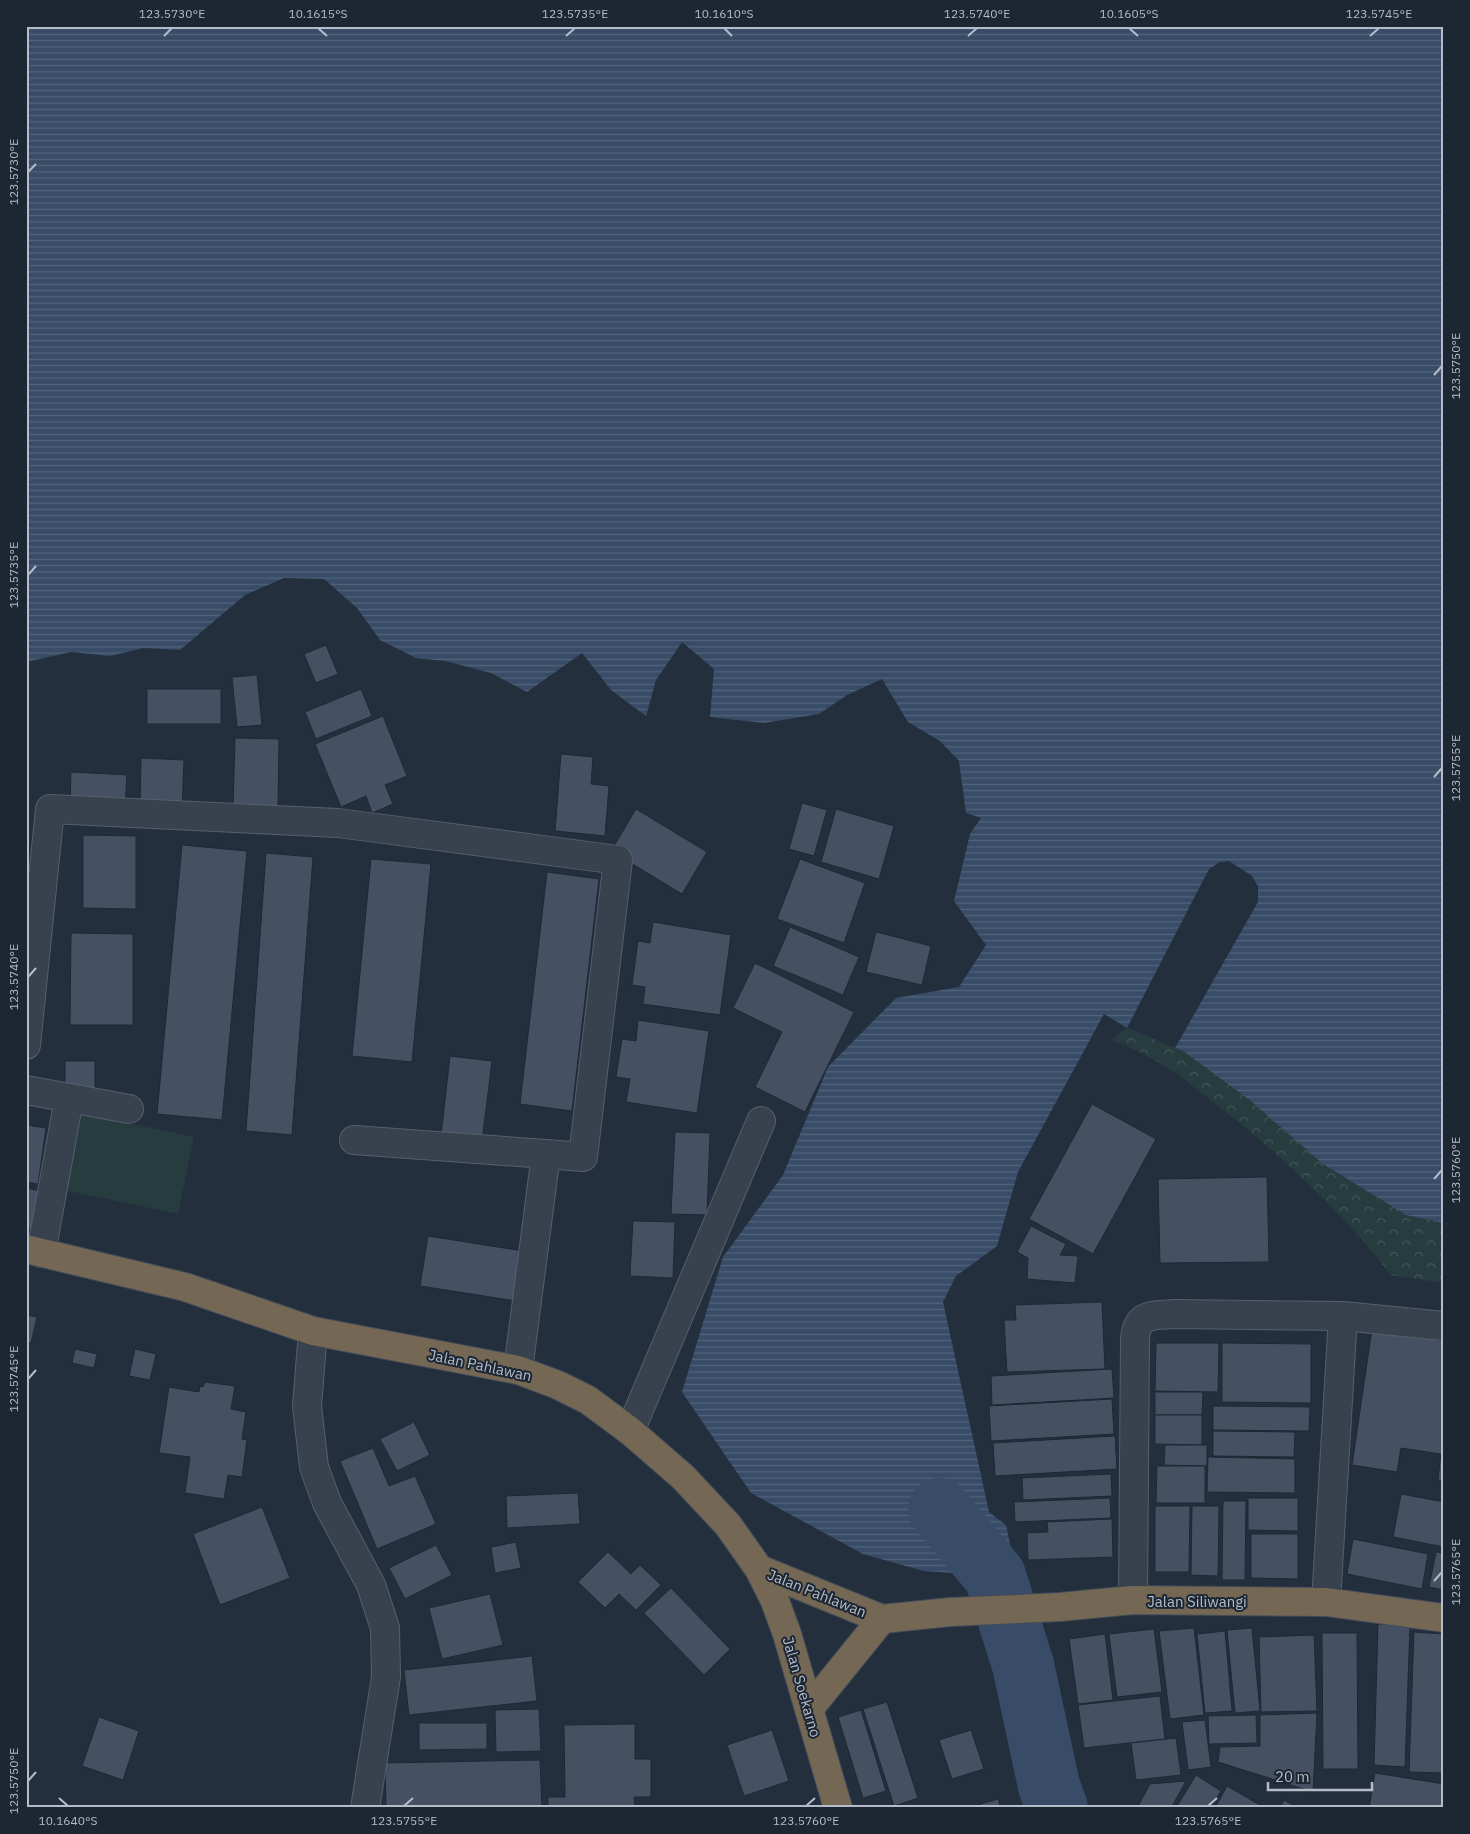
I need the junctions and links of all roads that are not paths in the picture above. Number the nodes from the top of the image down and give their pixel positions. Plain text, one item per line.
1 (26, 1045) edge
2 (26, 1090) edge
3 (69, 1099) junction
4 (129, 1109) dead end
5 (761, 1121) dead end
6 (354, 1140) dead end
7 (546, 1154) junction
8 (34, 1251) edge
9 (1343, 1316) junction
10 (1444, 1326) edge
11 (313, 1331) junction
12 (518, 1370) junction
13 (630, 1431) junction
14 (759, 1569) junction
15 (1133, 1600) junction
16 (1326, 1602) junction
17 (950, 1612) joint
18 (1444, 1618) edge
19 (882, 1619) junction
20 (809, 1709) junction
21 (365, 1808) edge
22 (838, 1808) edge

1 - 7 street
2 - 3 street
3 - 4 street
3 - 8 street
5 - 13 street
6 - 7 street
7 - 12 street
8 - 11 highway, Jalan Pahlawan
9 - 10 street
9 - 15 street
9 - 16 street
11 - 12 highway, Jalan Pahlawan
11 - 21 street
12 - 13 highway, Jalan Pahlawan
13 - 14 highway, Jalan Pahlawan
14 - 19 highway, Jalan Pahlawan
14 - 20 highway, Jalan Soekarno
15 - 16 highway, Jalan Siliwangi
15 - 17 highway, Jalan Siliwangi
16 - 18 highway, Jalan Siliwangi
17 - 19 highway, Jalan Pahlawan
19 - 20 highway
20 - 22 highway, Jalan Soekarno

